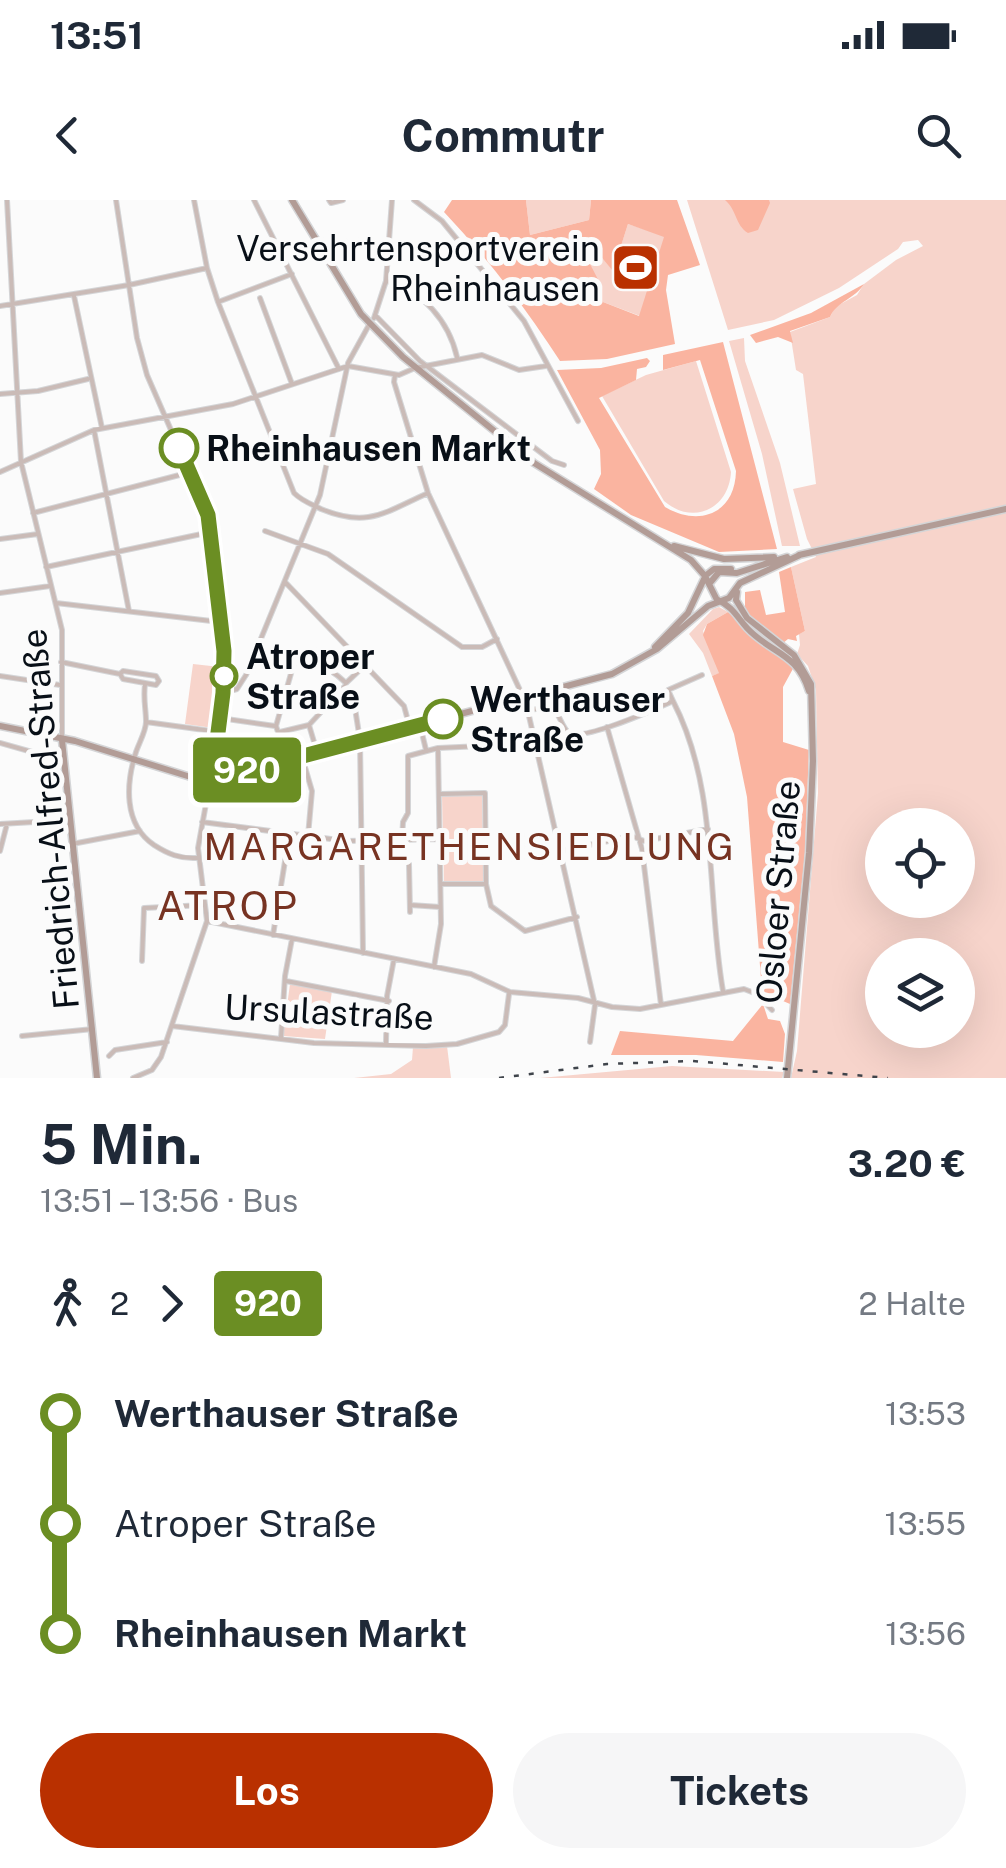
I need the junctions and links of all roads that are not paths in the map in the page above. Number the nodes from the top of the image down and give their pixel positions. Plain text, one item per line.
1 (7, 200) edge
2 (116, 200) edge
3 (194, 200) edge
4 (254, 200) edge
5 (292, 200) edge
6 (329, 200) edge
7 (343, 200) edge
8 (392, 200) edge
9 (414, 200) edge
10 (206, 268) junction
11 (292, 274) junction
12 (386, 282) junction
13 (129, 285) junction
14 (73, 295) junction
15 (260, 298) dead end
16 (218, 302) junction
17 (13, 305) junction
18 (0, 306) edge
19 (373, 323) junction
20 (458, 358) junction
21 (428, 365) junction
22 (348, 366) junction
23 (546, 366) junction
24 (339, 368) junction
25 (415, 368) junction
26 (395, 375) junction
27 (90, 378) junction
28 (292, 384) junction
29 (18, 390) junction
30 (0, 394) edge
31 (254, 398) junction
32 (164, 418) junction
33 (578, 421) dead end
34 (102, 428) junction
35 (94, 430) junction
36 (21, 462) junction
37 (564, 465) dead end
38 (0, 472) edge
39 (191, 472) junction
40 (428, 493) junction
41 (106, 494) junction
42 (316, 506) junction
43 (1006, 509) edge
44 (33, 513) junction
45 (265, 530) dead end
46 (211, 532) junction
47 (38, 534) junction
48 (0, 539) edge
49 (660, 541) junction
50 (301, 544) junction
51 (117, 551) junction
52 (800, 554) junction
53 (46, 566) junction
54 (745, 571) junction
55 (706, 576) junction
56 (752, 577) junction
57 (285, 582) junction
58 (51, 586) junction
59 (709, 586) junction
60 (0, 594) edge
61 (717, 600) junction
62 (56, 602) junction
63 (129, 611) junction
64 (220, 622) junction
65 (497, 640) junction
66 (645, 656) junction
67 (61, 662) junction
68 (252, 662) junction
69 (294, 662) junction
70 (365, 666) junction
71 (120, 674) junction
72 (702, 675) dead end
73 (0, 676) edge
74 (146, 684) junction
75 (345, 684) junction
76 (61, 685) junction
77 (223, 693) junction
78 (524, 698) junction
79 (673, 701) junction
80 (812, 709) junction
81 (528, 710) junction
82 (220, 718) junction
83 (146, 722) junction
84 (309, 724) junction
85 (0, 726) edge
86 (276, 726) junction
87 (420, 726) junction
88 (607, 727) junction
89 (410, 728) junction
90 (218, 732) junction
91 (280, 732) junction
92 (62, 740) junction
93 (360, 740) junction
94 (512, 740) dead end
95 (0, 743) edge
96 (438, 748) junction
97 (426, 750) junction
98 (318, 752) junction
99 (302, 756) junction
100 (64, 760) junction
101 (134, 760) junction
102 (287, 760) junction
103 (212, 780) junction
104 (440, 794) junction
105 (69, 820) junction
106 (202, 822) junction
107 (3, 824) edge
108 (708, 829) junction
109 (140, 832) junction
110 (308, 836) junction
111 (638, 838) junction
112 (440, 839) junction
113 (363, 840) junction
114 (402, 840) junction
115 (72, 844) junction
116 (0, 852) edge
117 (560, 852) junction
118 (286, 855) dead end
119 (198, 858) junction
120 (442, 884) junction
121 (486, 884) junction
122 (410, 904) junction
123 (204, 905) junction
124 (441, 907) junction
125 (410, 912) dead end
126 (577, 916) junction
127 (207, 921) junction
128 (272, 934) junction
129 (292, 939) junction
130 (363, 953) junction
131 (394, 959) junction
132 (142, 961) dead end
133 (434, 967) junction
134 (286, 981) junction
135 (723, 990) junction
136 (510, 992) junction
137 (388, 1001) junction
138 (596, 1005) junction
139 (661, 1005) junction
140 (772, 1010) dead end
141 (172, 1026) junction
142 (93, 1029) junction
143 (22, 1036) dead end
144 (281, 1040) junction
145 (167, 1042) junction
146 (590, 1042) dead end
147 (386, 1044) junction
148 (108, 1056) dead end
149 (97, 1078) edge
150 (133, 1078) edge
151 (787, 1078) edge

1 - 17 street, Friedrich-Alfred-Straße
2 - 13 street
3 - 10 street
4 - 11 street
5 - 19 main road
6 - 7 street
8 - 12 street
9 - 23 street
10 - 13 street
10 - 16 street
11 - 16 street
11 - 24 street
12 - 19 street
12 - 20 street
13 - 14 street
13 - 32 street
14 - 17 street
14 - 27 street
15 - 28 street
16 - 31 street
17 - 18 street
17 - 29 street, Friedrich-Alfred-Straße
19 - 21 street
19 - 22 street
19 - 25 main road
20 - 21 street
20 - 23 street
21 - 25 street
21 - 37 street
22 - 24 street
22 - 26 street
22 - 42 street
23 - 33 street
24 - 28 street
25 - 26 street
25 - 49 main road
26 - 40 street
27 - 29 street
27 - 34 street
28 - 31 street
29 - 30 street
29 - 36 street, Friedrich-Alfred-Straße
31 - 32 street
31 - 42 street
32 - 34 street
32 - 39 street
34 - 35 street
35 - 36 street
35 - 41 street
36 - 38 street
36 - 44 street, Friedrich-Alfred-Straße
39 - 41 street
39 - 46 street
40 - 42 street
40 - 65 street
41 - 44 street
41 - 51 street
42 - 50 street
43 - 52 main road
44 - 47 street, Friedrich-Alfred-Straße
45 - 50 street
46 - 51 street
46 - 64 street
47 - 48 street
47 - 53 street, Friedrich-Alfred-Straße
49 - 52 main road
49 - 55 main road
50 - 57 street
50 - 65 street
51 - 53 street
51 - 63 street
52 - 54 main road
52 - 56 main road
53 - 58 street, Friedrich-Alfred-Straße
54 - 55 main road
54 - 59 main road
55 - 59 main road, Osloer Straße
55 - 66 main road
56 - 61 main road
56 - 80 main road, Osloer Straße
57 - 68 street
57 - 70 street
58 - 60 street
58 - 62 street, Friedrich-Alfred-Straße
59 - 61 main road, Osloer Straße
61 - 66 main road
61 - 80 main road, Osloer Straße
62 - 63 street
62 - 67 street, Friedrich-Alfred-Straße
63 - 64 street
64 - 77 street
65 - 78 street
66 - 78 main road
67 - 71 street
67 - 76 street, Friedrich-Alfred-Straße
68 - 69 street
68 - 77 street
69 - 75 street
69 - 86 street
70 - 75 street
70 - 89 street
71 - 74 street
71 - 74 street
72 - 79 street
73 - 76 street
74 - 83 street
75 - 84 street
75 - 93 street
76 - 92 street, Friedrich-Alfred-Straße
77 - 82 street
78 - 81 street
78 - 87 main road
79 - 88 street
79 - 108 street
80 - 151 main road, Osloer Straße
81 - 88 street
81 - 117 street
82 - 86 street
82 - 90 street
83 - 90 street
83 - 101 street
84 - 91 street
84 - 98 street
85 - 92 main road
86 - 91 street
87 - 89 main road
87 - 97 street
88 - 111 street
89 - 93 main road
90 - 103 street
91 - 102 street
92 - 100 main road, Friedrich-Alfred-Straße
92 - 101 main road
93 - 98 main road
93 - 113 street
94 - 96 street
95 - 100 street
96 - 97 street
96 - 104 street
97 - 114 street
98 - 99 main road
99 - 102 main road
99 - 110 street
100 - 105 main road, Friedrich-Alfred-Straße
101 - 103 main road
101 - 109 street
102 - 103 main road
103 - 106 street
104 - 112 street
104 - 121 street
105 - 107 street
105 - 115 main road, Friedrich-Alfred-Straße
106 - 110 street
106 - 119 street
107 - 116 street
108 - 111 street
108 - 135 street
109 - 115 street
109 - 119 street
110 - 113 street
111 - 117 street
111 - 139 street
112 - 114 street
112 - 120 street
113 - 114 street
113 - 130 street
114 - 122 street
115 - 142 main road, Friedrich-Alfred-Straße
117 - 126 street
118 - 128 street
119 - 123 street
120 - 121 street
120 - 124 street
121 - 126 street
122 - 124 street
122 - 125 street
123 - 127 street
123 - 132 street
124 - 133 street
126 - 138 street
127 - 128 street
127 - 141 street
128 - 129 street
129 - 130 street
129 - 134 street
130 - 131 street
131 - 133 street
131 - 137 street
133 - 136 street
134 - 137 street
134 - 144 street
135 - 139 street
135 - 140 street
136 - 138 street
136 - 147 street, Ursulastraße
137 - 147 street
138 - 139 street
138 - 146 street
141 - 144 street, Ursulastraße
141 - 145 street
142 - 143 street
142 - 149 main road, Friedrich-Alfred-Straße
144 - 147 street, Ursulastraße
145 - 148 street
145 - 150 street

